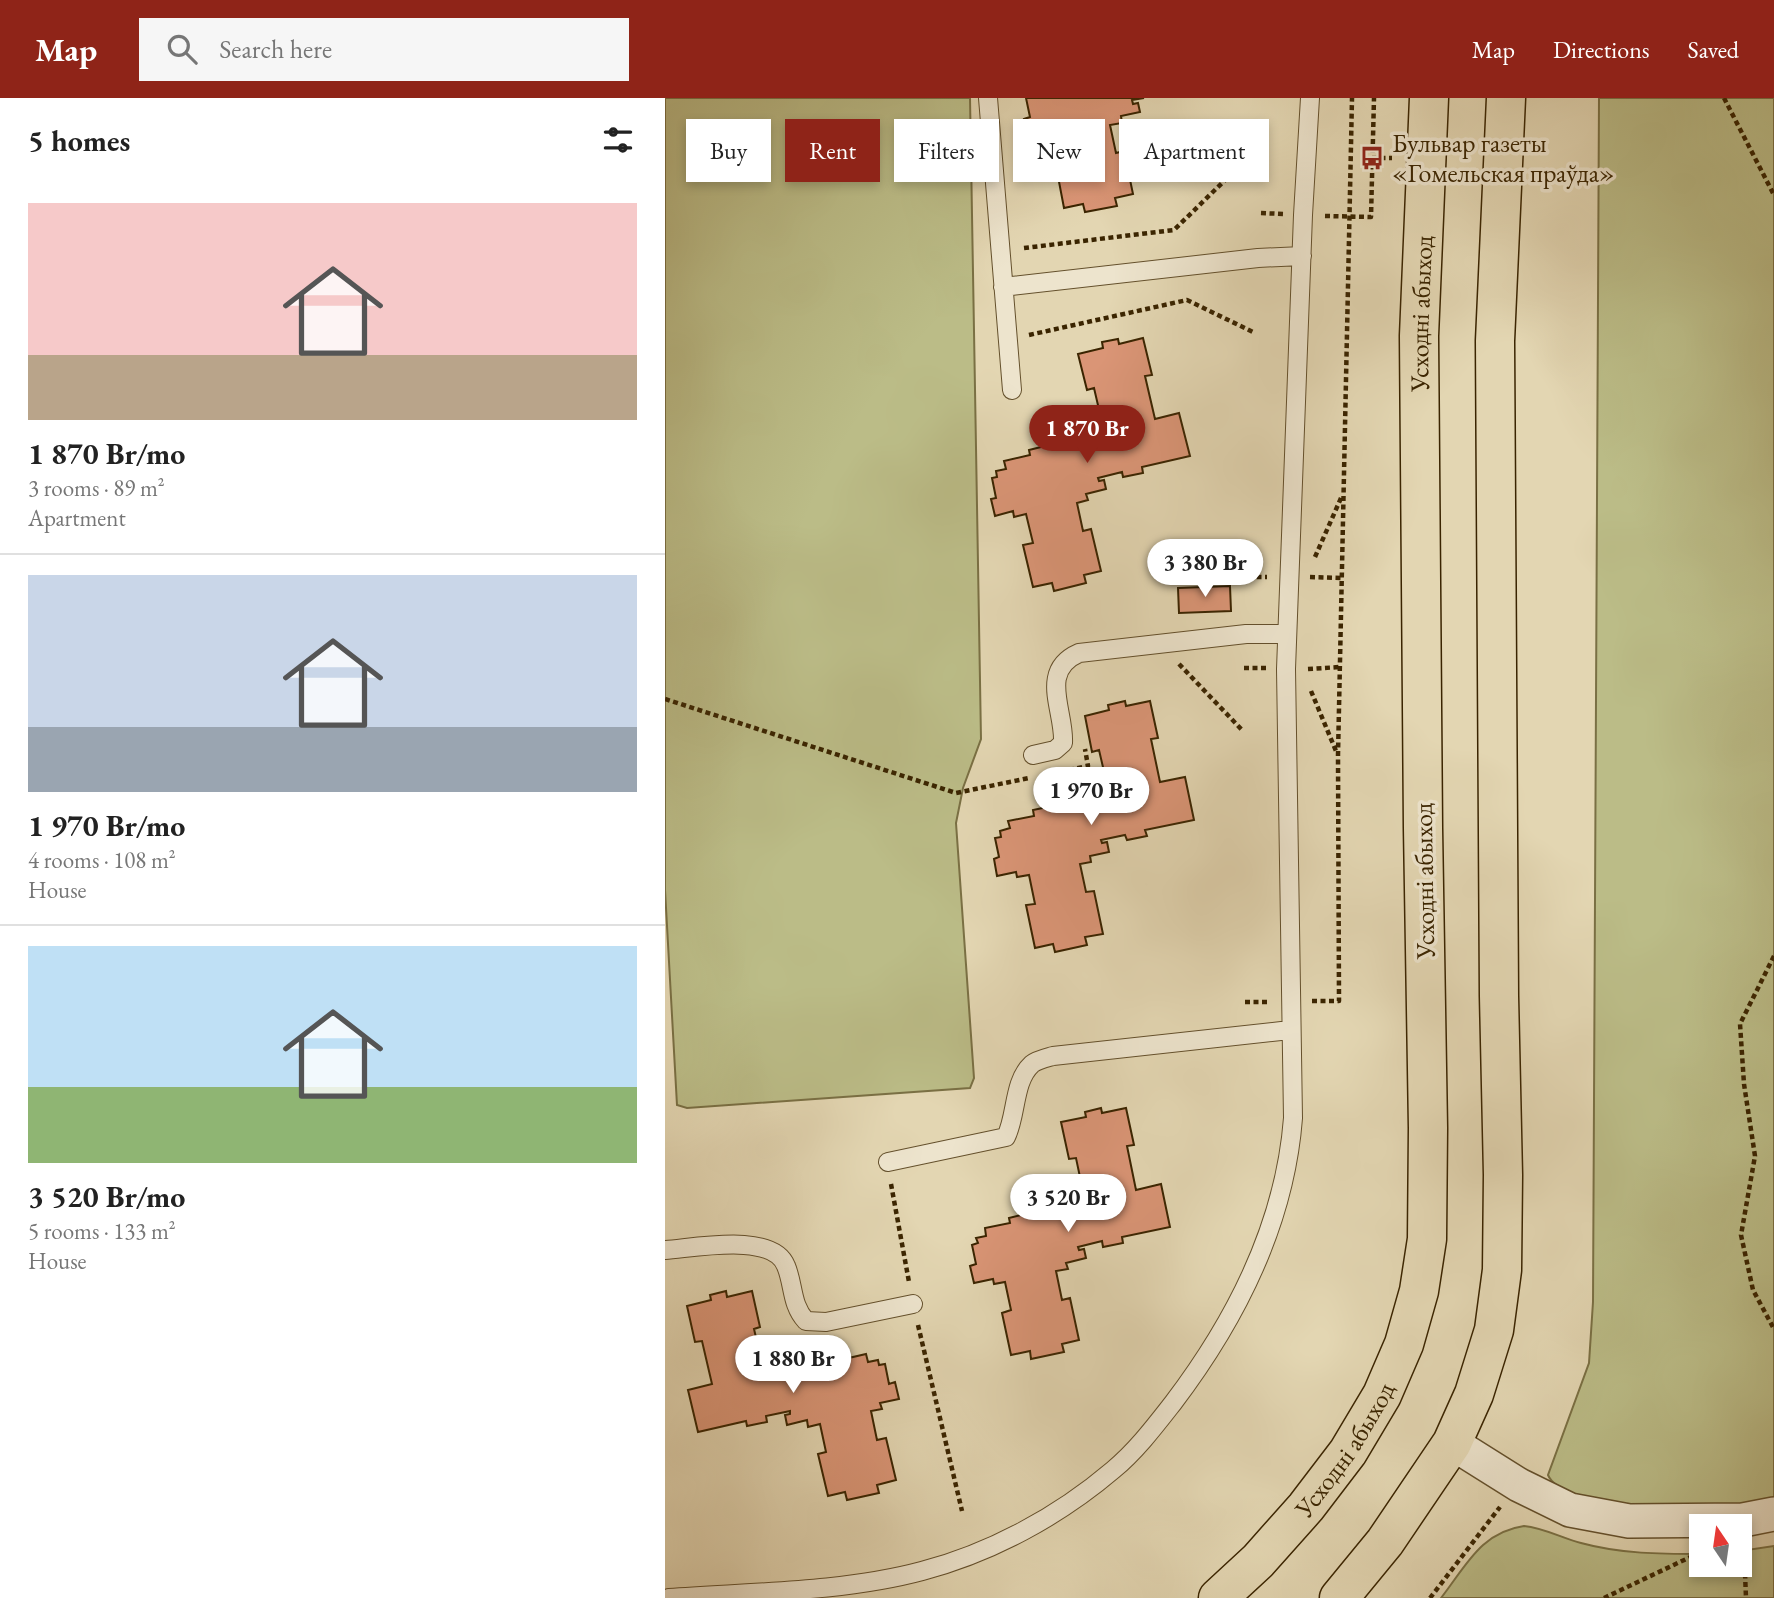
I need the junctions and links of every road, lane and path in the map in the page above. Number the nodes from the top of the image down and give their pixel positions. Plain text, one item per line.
1 (988, 98) edge
2 (1310, 98) edge
3 (1352, 98) edge
4 (1374, 98) edge
5 (1429, 98) edge
6 (1506, 98) edge
7 (1724, 98) edge
8 (1223, 182) edge
9 (1774, 195) edge
10 (1261, 213) dead end
11 (1283, 214) dead end
12 (1324, 216) dead end
13 (1350, 216) junction
14 (1000, 250) junction
15 (1301, 256) junction
16 (1003, 287) junction
17 (1255, 333) dead end
18 (1008, 340) junction
19 (1012, 390) dead end
20 (1343, 494) junction
21 (1248, 577) dead end
22 (1271, 577) dead end
23 (1343, 578) junction
24 (1287, 634) junction
25 (1172, 656) dead end
26 (1340, 667) junction
27 (1244, 668) dead end
28 (1267, 668) dead end
29 (1302, 670) dead end
30 (1307, 682) dead end
31 (665, 699) edge
32 (1243, 731) dead end
33 (1083, 740) dead end
34 (1033, 755) dead end
35 (1338, 755) junction
36 (1063, 771) dead end
37 (1038, 776) dead end
38 (1774, 956) edge
39 (1309, 1001) dead end
40 (1245, 1002) dead end
41 (1271, 1002) dead end
42 (1290, 1030) junction
43 (888, 1162) joint
44 (665, 1251) edge
45 (913, 1304) junction
46 (1774, 1329) edge
47 (1452, 1443) junction
48 (1519, 1485) junction
49 (962, 1511) dead end
50 (1758, 1517) edge
51 (1689, 1558) edge
52 (669, 1598) edge
53 (1218, 1598) edge
54 (1339, 1598) edge
55 (1430, 1598) edge
56 (1604, 1598) edge
57 (1746, 1598) edge

1 - 14 lane
2 - 15 lane
3 - 13 path
4 - 13 path
5 - 53 main road, Усходні абыход
6 - 47 main road
7 - 9 path
8 - 14 path
10 - 11 path
12 - 13 path
13 - 20 path
14 - 16 lane
15 - 16 lane
15 - 24 lane
16 - 18 lane
17 - 18 path
18 - 19 lane
20 - 23 path
20 - 23 path
21 - 22 path
23 - 26 path
24 - 34 lane
24 - 42 lane
25 - 32 path
26 - 29 path
26 - 35 path
27 - 28 path
30 - 35 path
31 - 37 path
33 - 36 path
35 - 39 path
38 - 46 path
40 - 41 path
42 - 43 lane
42 - 52 lane
43 - 45 path
44 - 45 lane
45 - 49 path
47 - 48 street
47 - 54 main road
48 - 50 street
48 - 55 path
50 - 57 path
51 - 56 path

